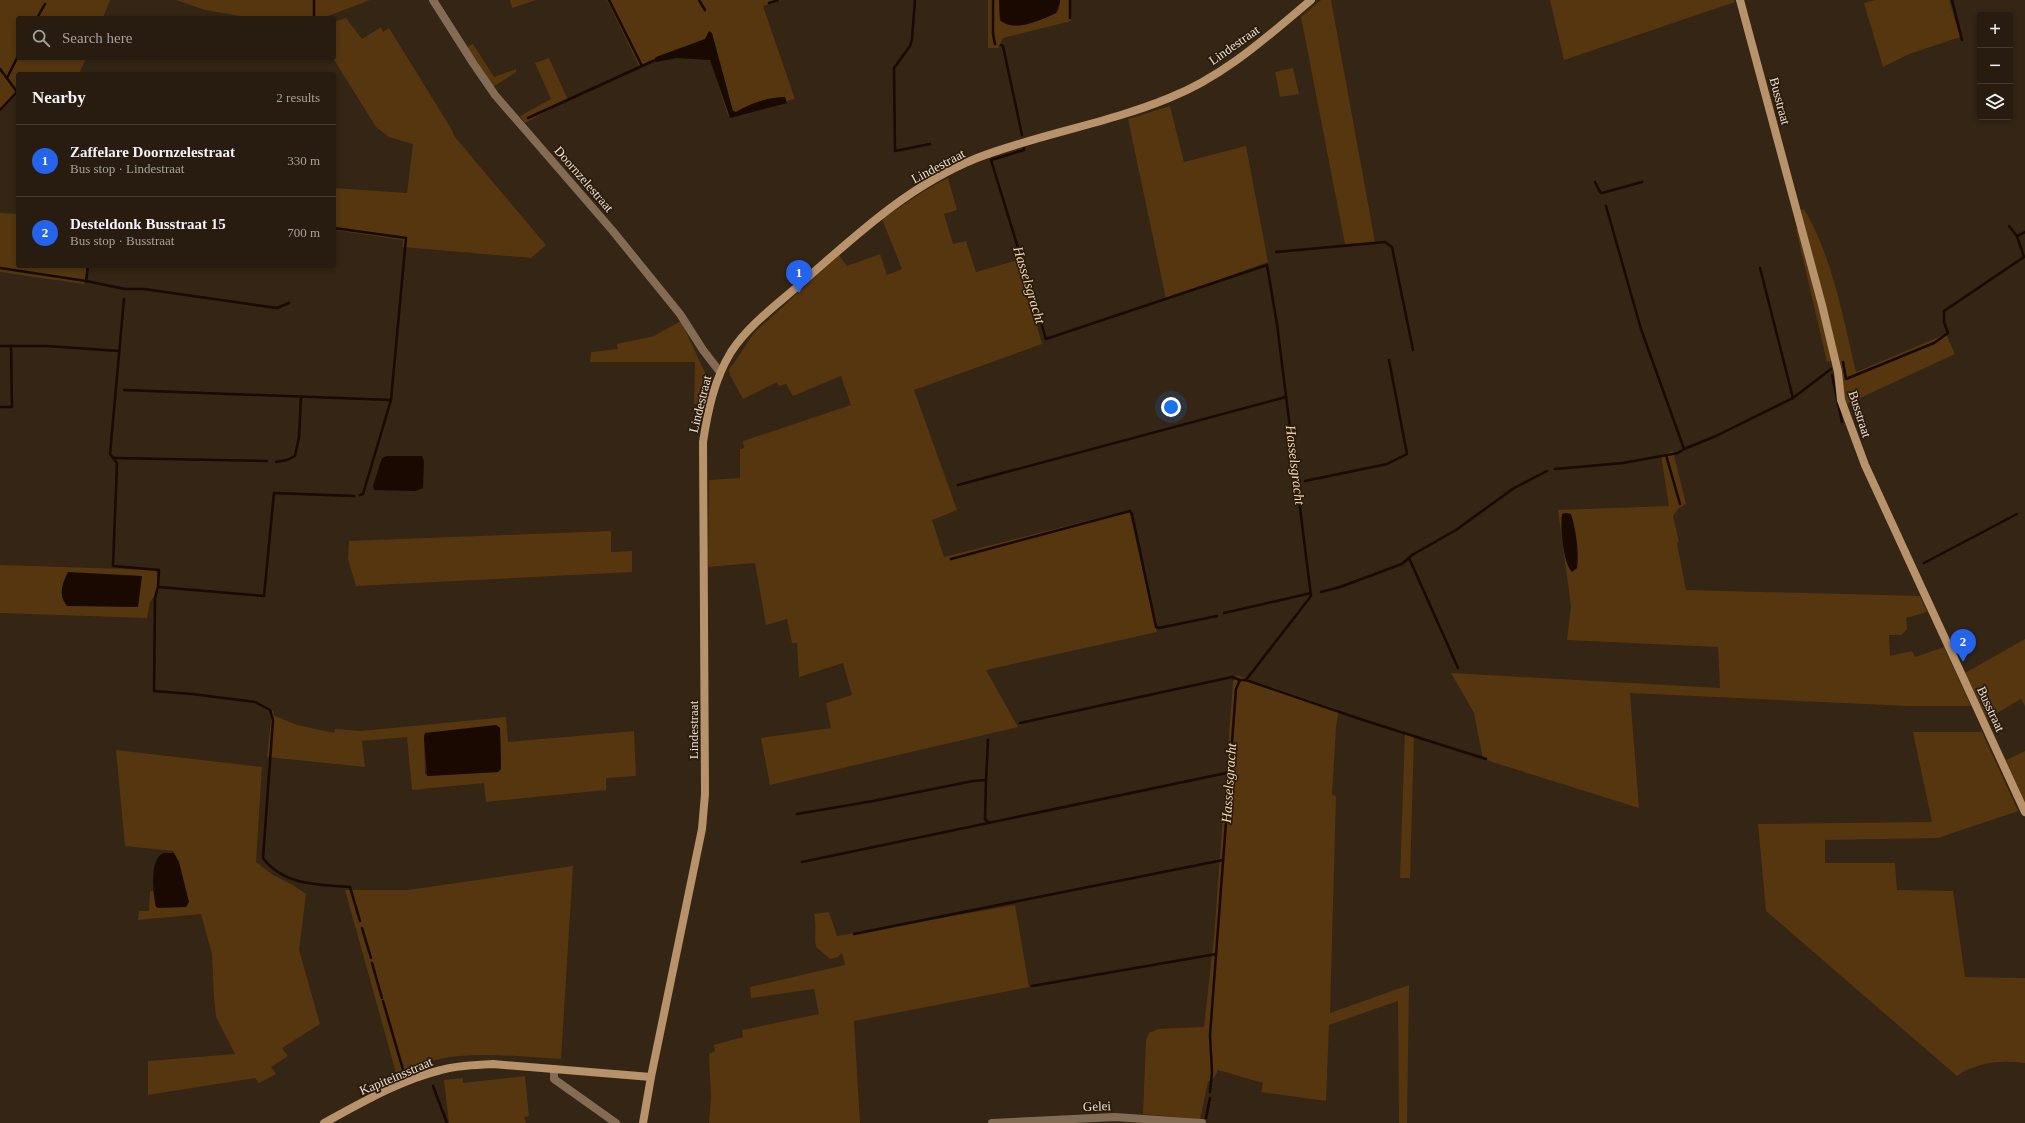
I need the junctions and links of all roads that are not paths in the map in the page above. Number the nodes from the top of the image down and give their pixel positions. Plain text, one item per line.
1 (433, 0) edge
2 (1310, 0) edge
3 (1740, 0) edge
4 (720, 372) junction
5 (2025, 812) edge
6 (554, 1069) junction
7 (651, 1077) junction
8 (324, 1123) edge
9 (616, 1123) edge
10 (644, 1123) edge
11 (992, 1123) edge
12 (1202, 1123) edge

1 - 4 street, Doornzelestraat
2 - 4 street, Lindestraat
3 - 5 street, Busstraat
4 - 7 street, Lindestraat
6 - 7 street, Kapiteinsstraat
6 - 8 street, Kapiteinsstraat
6 - 9 street
7 - 10 street, Lindestraat
11 - 12 street, Gelei

